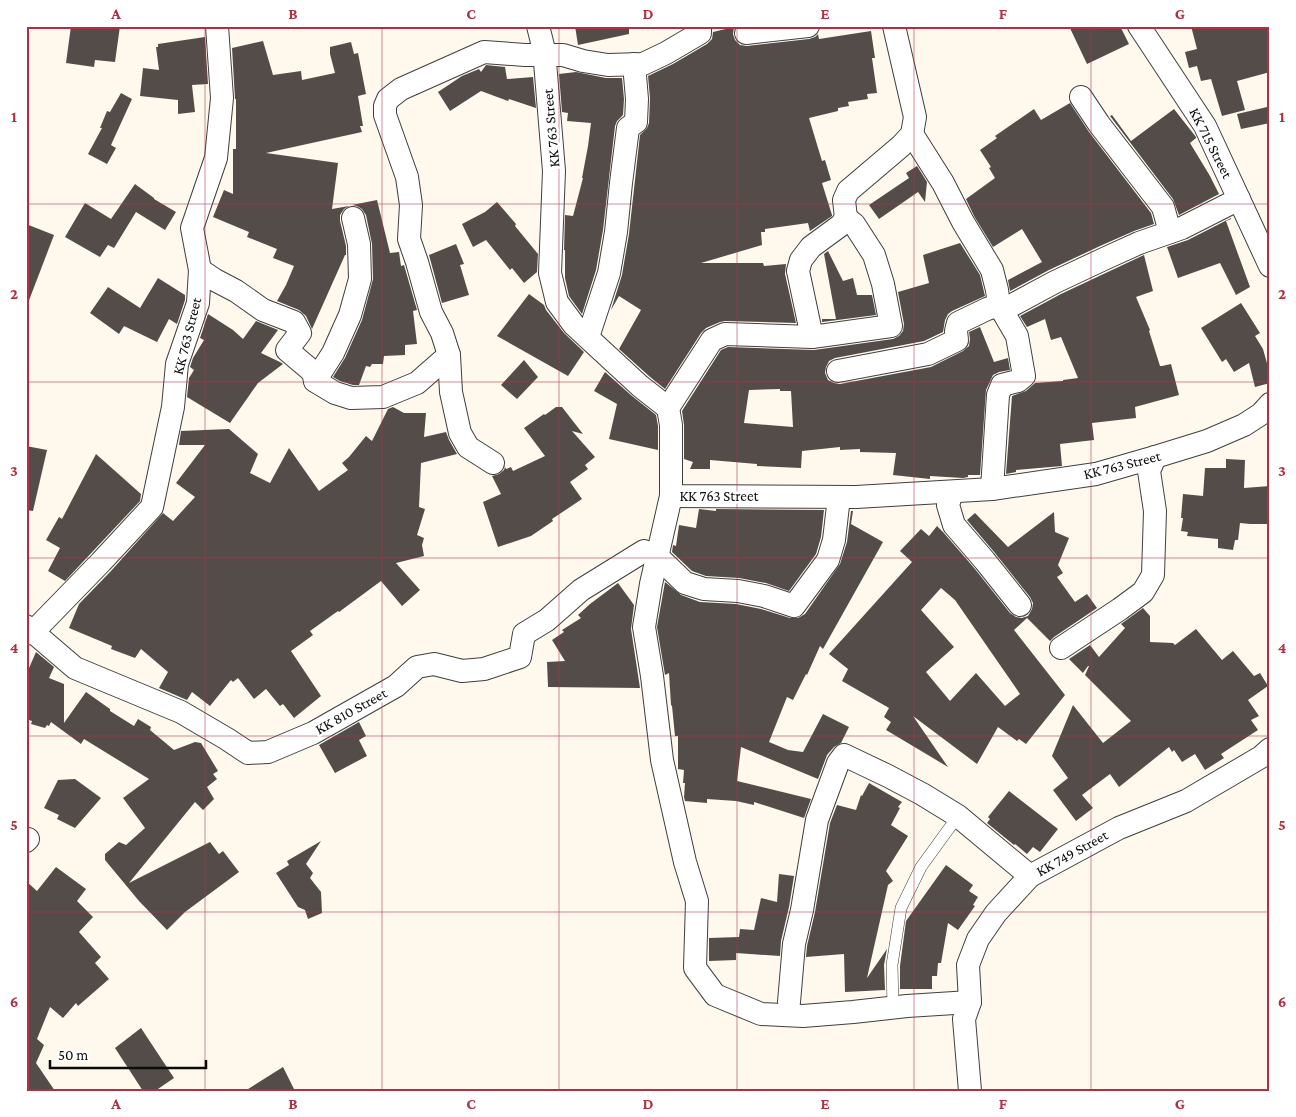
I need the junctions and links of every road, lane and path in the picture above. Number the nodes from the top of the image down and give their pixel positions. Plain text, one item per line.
1 (217, 26) edge
2 (538, 26) edge
3 (700, 26) edge
4 (808, 26) edge
5 (894, 26) edge
6 (1139, 26) edge
7 (746, 33) dead end
8 (544, 56) junction
9 (634, 64) junction
10 (1081, 97) dead end
11 (912, 134) junction
12 (1238, 199) junction
13 (353, 218) dead end
14 (846, 218) junction
15 (1170, 232) junction
16 (1270, 266) edge
17 (200, 270) junction
18 (1001, 307) junction
19 (588, 337) junction
20 (812, 337) junction
21 (448, 355) junction
22 (838, 371) dead end
23 (315, 380) junction
24 (1270, 404) edge
25 (668, 408) junction
26 (1155, 457) junction
27 (493, 463) dead end
28 (992, 489) junction
29 (952, 492) junction
30 (671, 496) junction
31 (839, 497) junction
32 (658, 557) junction
33 (1020, 605) dead end
34 (28, 631) edge
35 (1061, 648) dead end
36 (1270, 749) edge
37 (958, 816) junction
38 (1030, 876) junction
39 (789, 1002) dead end
40 (970, 1002) junction
41 (893, 1007) junction
42 (970, 1091) edge

1 - 17 street, KK 763 Street
2 - 8 street, KK 763 Street
3 - 9 street
4 - 7 street
5 - 11 street
6 - 12 street, KK 715 Street
8 - 9 street
8 - 19 street, KK 763 Street
8 - 21 street
9 - 19 street
10 - 15 street
11 - 14 street
11 - 18 street
12 - 15 street
12 - 16 street, KK 715 Street
13 - 23 street
14 - 20 street
14 - 20 street
15 - 18 street
17 - 23 street
17 - 34 street, KK 763 Street
18 - 22 street
18 - 28 street
19 - 25 street, KK 763 Street
20 - 25 street
21 - 23 street
21 - 27 street
24 - 26 street, KK 763 Street
25 - 30 street, KK 763 Street
26 - 28 street, KK 763 Street
26 - 35 street
28 - 29 street, KK 763 Street
29 - 31 street, KK 763 Street
29 - 33 street
30 - 31 street, KK 763 Street
30 - 32 street
31 - 32 street
32 - 34 street, KK 810 Street
32 - 41 street
36 - 38 street, KK 749 Street
37 - 38 street
37 - 39 street
37 - 41 lane
38 - 40 street, KK 749 Street
40 - 41 street
40 - 42 street, KK 749 Street

